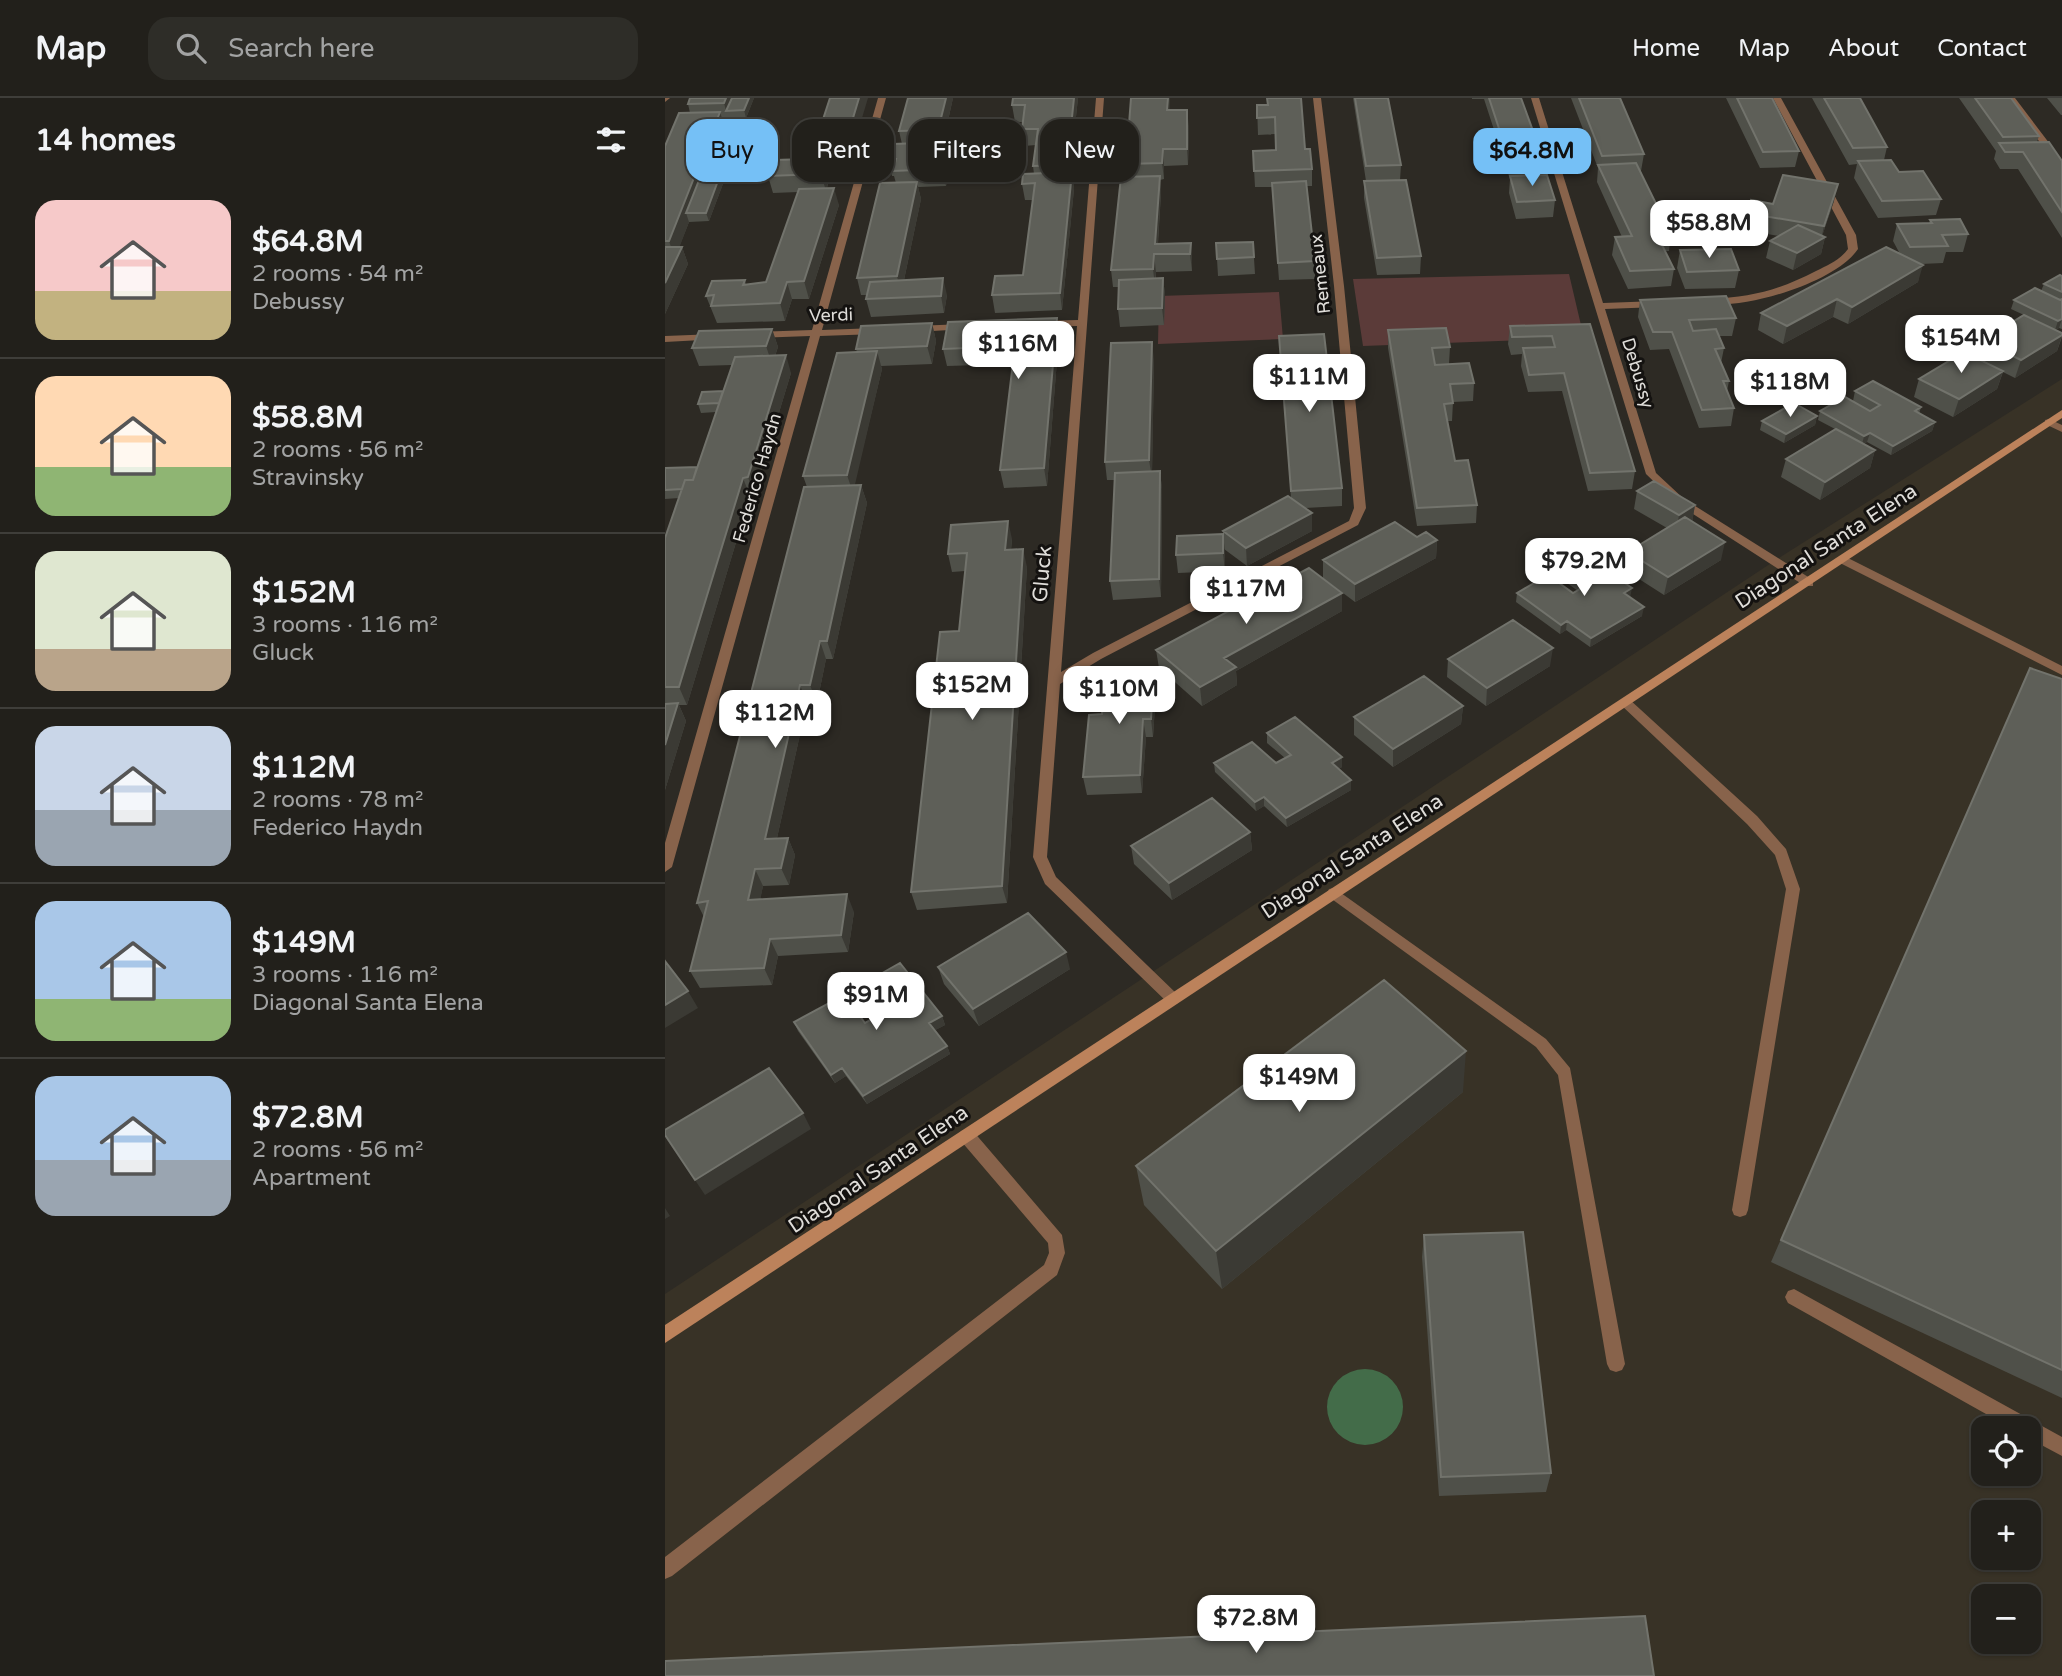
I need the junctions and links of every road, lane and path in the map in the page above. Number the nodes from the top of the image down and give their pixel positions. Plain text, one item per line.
1 (882, 98) edge
2 (1100, 98) edge
3 (1317, 98) edge
4 (1535, 98) edge
5 (1777, 98) edge
6 (2011, 98) edge
7 (2062, 146) edge
8 (2052, 152) junction
9 (2062, 166) edge
10 (1704, 302) edge
11 (1665, 303) edge
12 (1599, 306) junction
13 (1081, 323) junction
14 (1026, 325) edge
15 (970, 327) edge
16 (886, 330) edge
17 (900, 330) edge
18 (816, 333) junction
19 (734, 336) edge
20 (747, 336) edge
21 (665, 339) edge
22 (2062, 414) edge
23 (2055, 426) edge
24 (1845, 560) junction
25 (1809, 583) junction
26 (2062, 671) edge
27 (1052, 683) junction
28 (1625, 702) junction
29 (665, 867) edge
30 (1334, 893) junction
31 (1173, 999) junction
32 (967, 1136) junction
33 (1740, 1210) dead end
34 (1794, 1297) dead end
35 (665, 1335) edge
36 (1616, 1364) dead end
37 (2062, 1447) edge
38 (665, 1569) edge

1 - 18 street, Federico Haydn
2 - 13 street, Gluck
3 - 27 street, Remeaux
4 - 12 street, Debussy
5 - 10 street
6 - 8 street
7 - 8 street
8 - 9 street
11 - 12 street
12 - 25 street, Debussy
13 - 14 street
13 - 27 street, Gluck
15 - 17 street
16 - 18 street, Verdi
18 - 20 street, Verdi
18 - 29 street, Federico Haydn
19 - 21 street
22 - 23 main road, Diagonal Santa Elena
23 - 24 main road, Diagonal Santa Elena
24 - 25 main road, Diagonal Santa Elena
24 - 26 street
25 - 28 main road, Diagonal Santa Elena
27 - 31 street, Gluck
28 - 30 main road, Diagonal Santa Elena
28 - 33 street
30 - 31 main road, Diagonal Santa Elena
30 - 36 street
31 - 32 main road, Diagonal Santa Elena
32 - 35 main road, Diagonal Santa Elena
32 - 38 street
34 - 37 street

